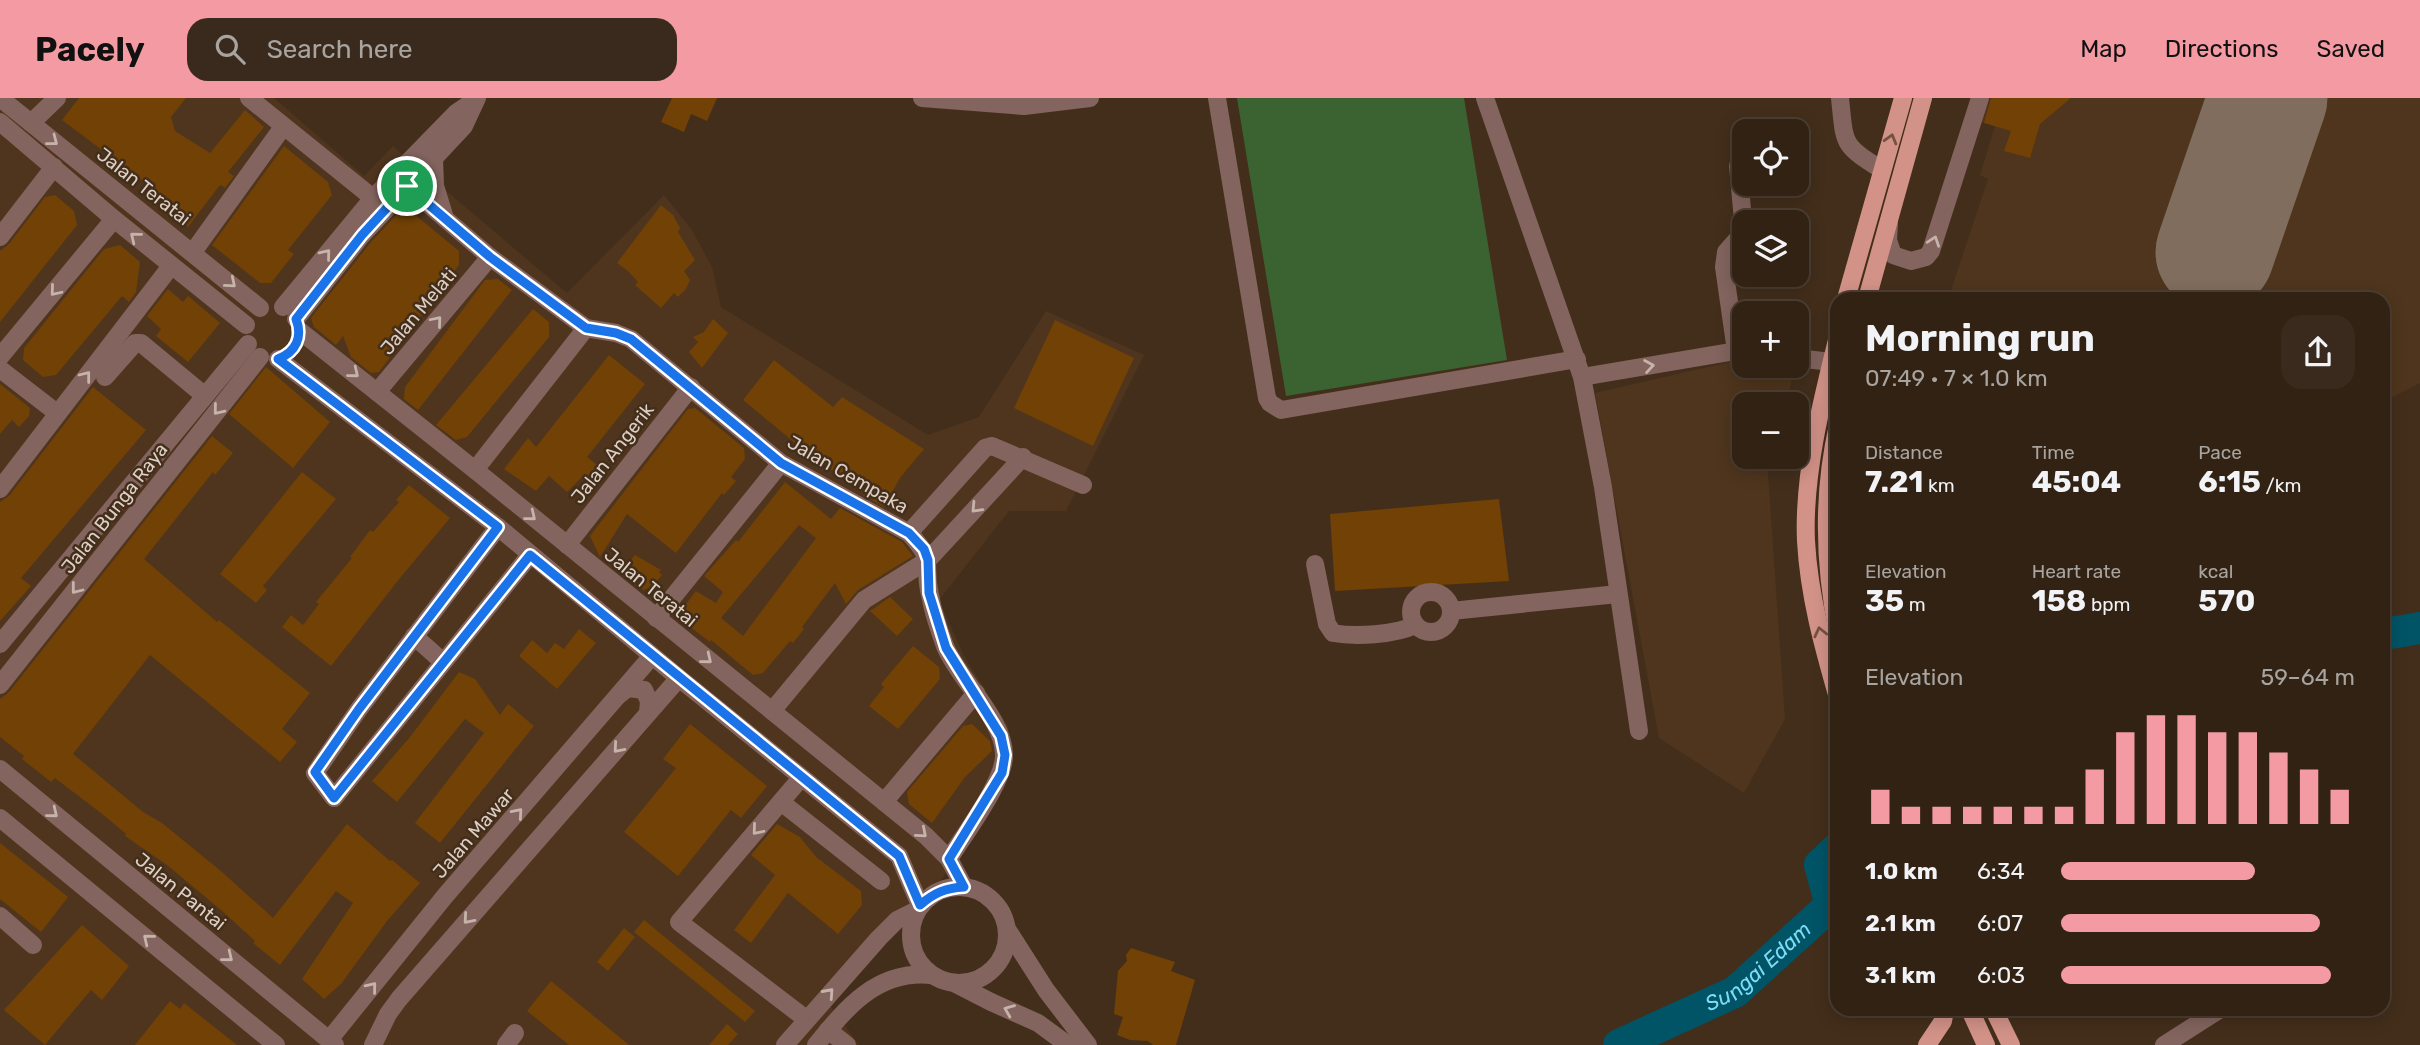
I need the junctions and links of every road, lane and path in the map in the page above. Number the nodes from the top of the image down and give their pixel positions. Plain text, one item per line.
1 (0, 98) edge
2 (57, 98) edge
3 (249, 98) edge
4 (477, 98) edge
5 (922, 98) edge
6 (1090, 98) edge
7 (1217, 98) edge
8 (1485, 98) edge
9 (1840, 98) edge
10 (1903, 98) edge
11 (1923, 98) edge
12 (1980, 98) edge
13 (990, 101) edge
14 (0, 122) edge
15 (31, 123) junction
16 (283, 127) junction
17 (434, 157) junction
18 (54, 167) junction
19 (1882, 170) junction
20 (407, 186) junction
21 (1741, 196) edge
22 (373, 198) junction
23 (1889, 217) junction
24 (114, 219) junction
25 (446, 219) junction
26 (0, 237) edge
27 (194, 252) junction
28 (490, 257) junction
29 (171, 265) junction
30 (1848, 292) edge
31 (1869, 292) edge
32 (260, 308) junction
33 (1732, 310) edge
34 (293, 319) junction
35 (246, 325) junction
36 (586, 328) junction
37 (254, 351) junction
38 (1732, 353) edge
39 (0, 357) edge
40 (278, 359) junction
41 (1577, 359) junction
42 (1809, 359) edge
43 (1830, 362) edge
44 (1830, 367) edge
45 (0, 369) edge
46 (105, 377) dead end
47 (1582, 377) junction
48 (691, 387) junction
49 (377, 392) junction
50 (205, 396) junction
51 (57, 413) junction
52 (1023, 457) junction
53 (781, 463) junction
54 (475, 470) junction
55 (1830, 478) edge
56 (1083, 485) dead end
57 (0, 489) edge
58 (498, 527) junction
59 (909, 533) junction
60 (567, 545) junction
61 (530, 555) junction
62 (928, 560) junction
63 (1315, 564) dead end
64 (1618, 594) junction
65 (1830, 598) edge
66 (1451, 611) junction
67 (656, 618) junction
68 (1415, 625) junction
69 (414, 636) junction
70 (0, 644) edge
71 (652, 656) junction
72 (443, 662) junction
73 (1830, 667) edge
74 (679, 678) junction
75 (0, 685) edge
76 (976, 694) junction
77 (619, 695) junction
78 (772, 711) junction
79 (648, 713) junction
80 (1639, 732) dead end
81 (0, 769) edge
82 (801, 778) junction
83 (781, 802) junction
84 (884, 802) junction
85 (0, 818) edge
86 (949, 859) junction
87 (881, 881) dead end
88 (964, 887) junction
89 (918, 908) junction
90 (0, 916) edge
91 (675, 926) dead end
92 (1007, 929) junction
93 (33, 945) dead end
94 (931, 975) junction
95 (954, 983) junction
96 (1944, 1016) edge
97 (1973, 1016) edge
98 (1996, 1016) edge
99 (2210, 1016) edge
100 (803, 1023) junction
101 (828, 1030) junction
102 (332, 1043) edge
103 (2006, 1043) edge
104 (276, 1045) edge
105 (373, 1045) edge
106 (785, 1045) edge
107 (816, 1045) edge
108 (847, 1045) edge
109 (1068, 1045) edge
110 (1088, 1045) edge
111 (1927, 1045) edge
112 (1986, 1045) edge
113 (2164, 1045) edge

1 - 15 street, Jalan Teratai
2 - 15 street
3 - 16 street
4 - 17 street
4 - 22 street
5 - 13 street
6 - 13 street
7 - 41 street
8 - 41 street
9 - 19 street
19 -> 10 main road
11 - 23 main road
23 -> 12 street
14 - 18 street
15 -> 27 street, Jalan Teratai
16 - 22 street
16 - 27 street
17 - 20 street
17 - 25 street
18 - 24 street
18 - 26 street
19 - 30 main road
20 - 25 street, Jalan Cempaka
20 - 34 street
21 - 33 street
34 -> 22 street
23 - 31 main road
29 -> 24 street
24 -> 39 street
25 - 28 street, Jalan Cempaka
27 -> 32 street, Jalan Teratai
28 - 36 street, Jalan Cempaka
49 -> 28 street, Jalan Melati
29 - 35 street
51 -> 29 street
32 - 34 street
32 - 35 street
34 - 40 street
34 -> 49 street, Jalan Teratai
35 - 37 street
36 - 48 street, Jalan Cempaka
36 - 54 street
37 - 40 street
37 - 50 street, Jalan Bunga Raya
37 -> 75 street, Jalan Bunga Raya
47 -> 38 street
40 - 58 street
41 - 47 street
42 - 43 street
73 -> 44 main road
45 - 51 street
46 - 50 street
47 - 64 street
48 - 53 street, Jalan Cempaka
48 - 60 street, Jalan Angerik
49 - 54 street, Jalan Teratai
50 - 70 street, Jalan Bunga Raya
51 - 57 street
52 - 56 street
52 - 59 street
52 -> 62 street
53 - 59 street, Jalan Cempaka
53 - 67 street
54 -> 60 street, Jalan Teratai
55 - 65 main road
58 - 61 street
58 - 69 street
59 - 62 street, Jalan Cempaka
60 - 67 street, Jalan Teratai
61 - 71 street
61 - 72 street
62 - 76 street
62 - 78 street
63 - 68 street
64 - 66 street
64 - 80 street
66 - 68 street
66 - 68 street
67 -> 78 street, Jalan Teratai
69 - 72 street
69 - 72 street
71 - 74 street
71 - 77 street, Jalan Mawar
74 - 79 street
74 - 82 street
76 - 84 street
76 - 86 street
77 - 79 street
102 -> 77 street, Jalan Mawar
78 - 84 street, Jalan Teratai
79 -> 105 street
81 -> 102 street, Jalan Pantai
82 - 83 street
82 - 89 street
83 - 87 street
83 -> 100 street
84 -> 86 street, Jalan Teratai
104 -> 85 street
86 - 88 street, Jalan Teratai
88 - 89 street
88 - 92 street
89 - 94 street
100 -> 89 street
90 - 93 street
91 - 100 street
92 - 95 street
92 - 110 street
94 - 95 street
94 - 101 street
109 -> 95 street
96 - 111 main road
97 - 112 main road
98 - 103 main road
99 - 113 street
100 - 106 street
101 - 107 street
101 - 108 street

